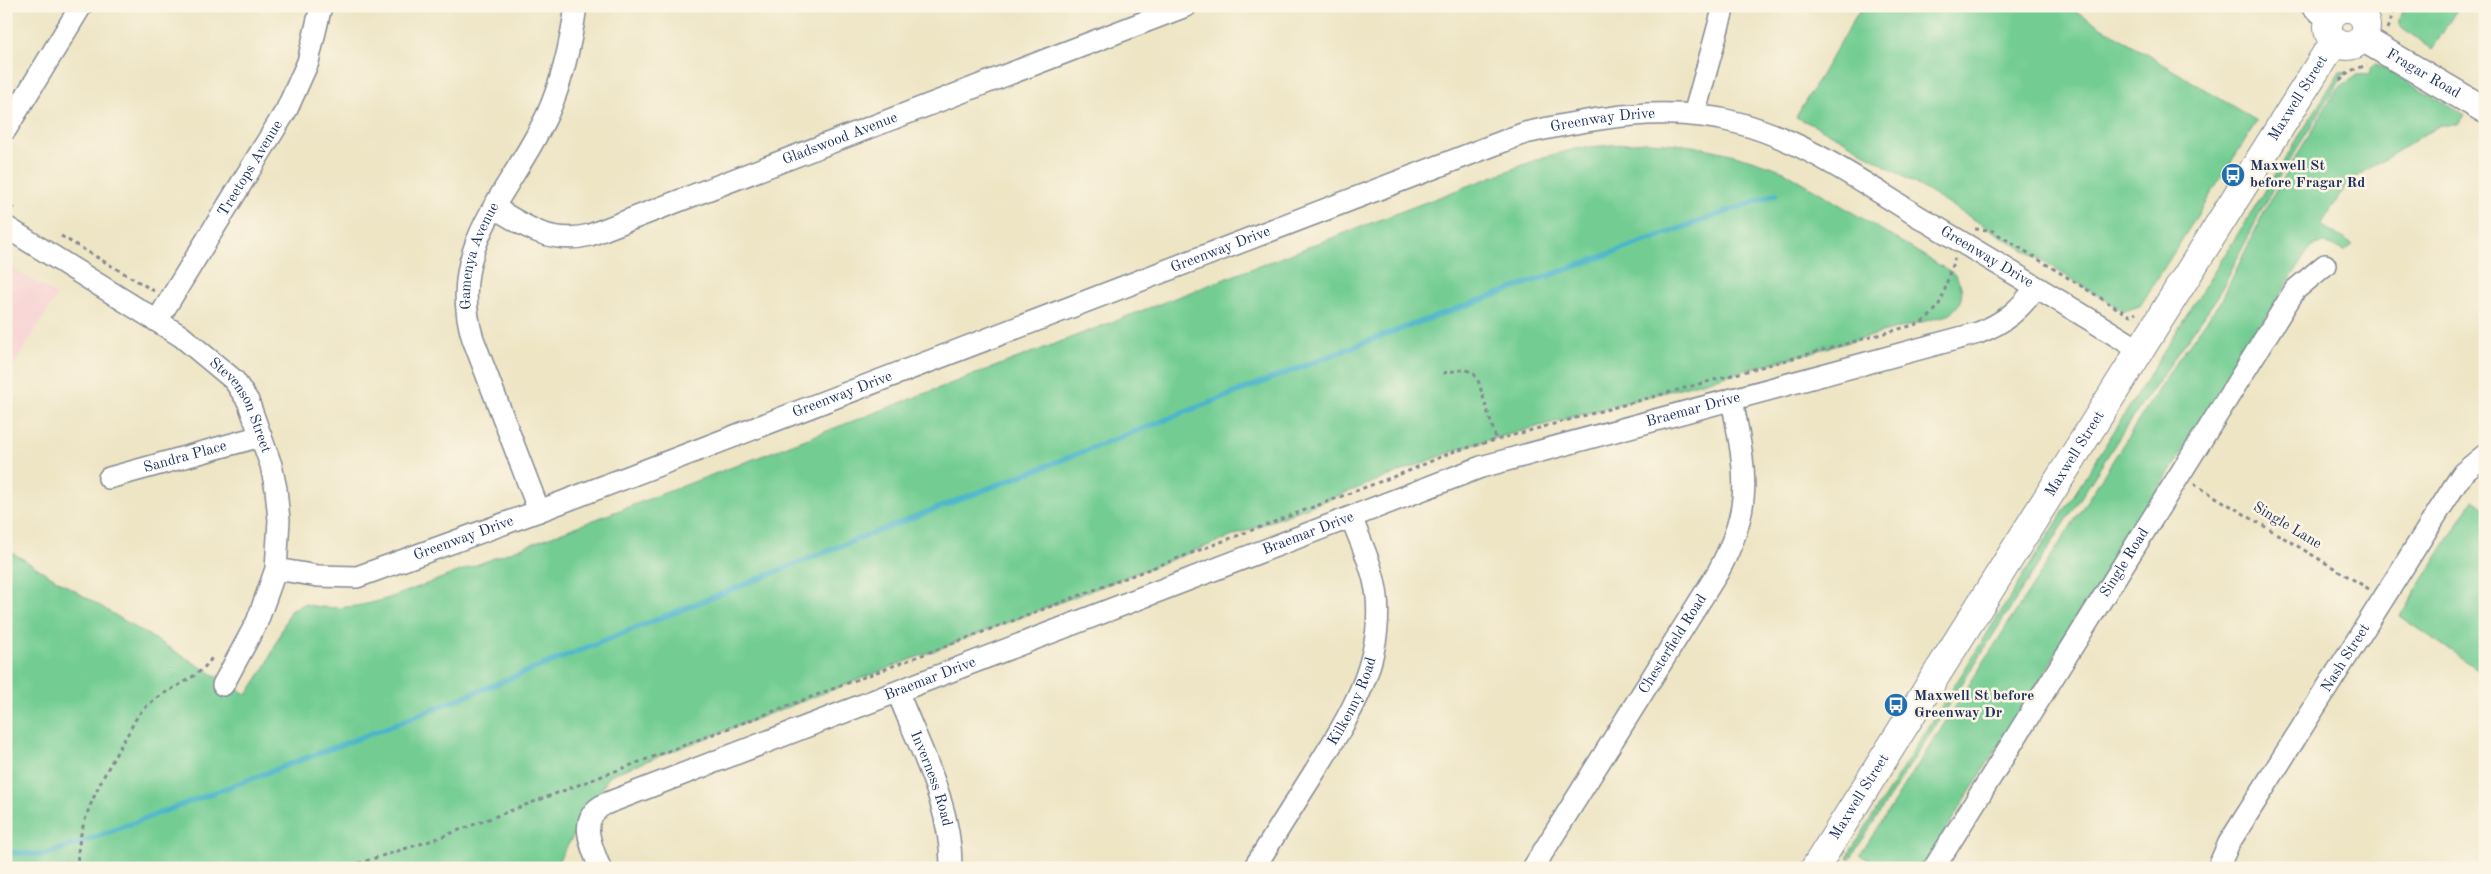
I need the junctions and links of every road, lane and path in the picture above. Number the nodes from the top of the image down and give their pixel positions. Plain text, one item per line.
1 (81, 6) edge
2 (321, 6) edge
3 (576, 6) edge
4 (1186, 6) edge
5 (1724, 6) edge
6 (2396, 6) edge
7 (2359, 8) edge
8 (2322, 11) edge
9 (2390, 24) dead end
10 (2350, 41) junction
11 (2366, 66) dead end
12 (2340, 81) dead end
13 (2485, 110) edge
14 (1694, 116) junction
15 (6, 129) edge
16 (6, 204) edge
17 (495, 208) junction
18 (23, 213) dead end
19 (6, 227) edge
20 (1973, 230) dead end
21 (55, 233) dead end
22 (2325, 265) dead end
23 (2036, 287) junction
24 (154, 291) dead end
25 (2137, 312) dead end
26 (157, 321) junction
27 (2141, 351) junction
28 (1443, 373) dead end
29 (1732, 399) junction
30 (261, 436) junction
31 (1496, 439) dead end
32 (2485, 455) edge
33 (2179, 474) junction
34 (109, 478) dead end
35 (539, 511) junction
36 (1351, 518) junction
37 (276, 569) junction
38 (2384, 598) junction
39 (214, 656) dead end
40 (223, 685) dead end
41 (898, 693) junction
42 (78, 868) edge
43 (600, 868) edge
44 (951, 868) edge
45 (1254, 868) edge
46 (1534, 868) edge
47 (1816, 868) edge
48 (1934, 868) edge
49 (2218, 868) edge

1 - 15 street
2 - 26 street, Treetops Avenue
3 - 17 street, Gamenya Avenue
4 - 17 street, Gladswood Avenue
5 - 14 street
6 - 9 path
7 - 8 main road
7 - 10 main road
8 - 10 main road
10 - 13 street, Fragar Road
10 - 27 main road, Maxwell Street
11 - 12 path
14 - 23 street, Greenway Drive
14 - 35 street, Greenway Drive
16 - 18 path
17 - 35 street, Gamenya Avenue
19 - 26 street, Stevenson Street
20 - 25 path
21 - 24 path
22 - 33 street, Single Road
23 - 27 street, Greenway Drive
23 - 29 street, Braemar Drive
26 - 30 street, Stevenson Street
27 - 47 main road, Maxwell Street
28 - 31 path
29 - 36 street, Braemar Drive
29 - 46 street, Chesterfield Road
30 - 34 street, Sandra Place
30 - 37 street, Stevenson Street
32 - 38 street, Nash Street
33 - 38 path, Single Lane
33 - 48 street, Single Road
35 - 37 street, Greenway Drive
36 - 41 street, Braemar Drive
36 - 45 street, Kilkenny Road
37 - 40 street, Stevenson Street
38 - 49 street, Nash Street
39 - 42 path
41 - 43 street, Braemar Drive
41 - 44 street, Inverness Road

